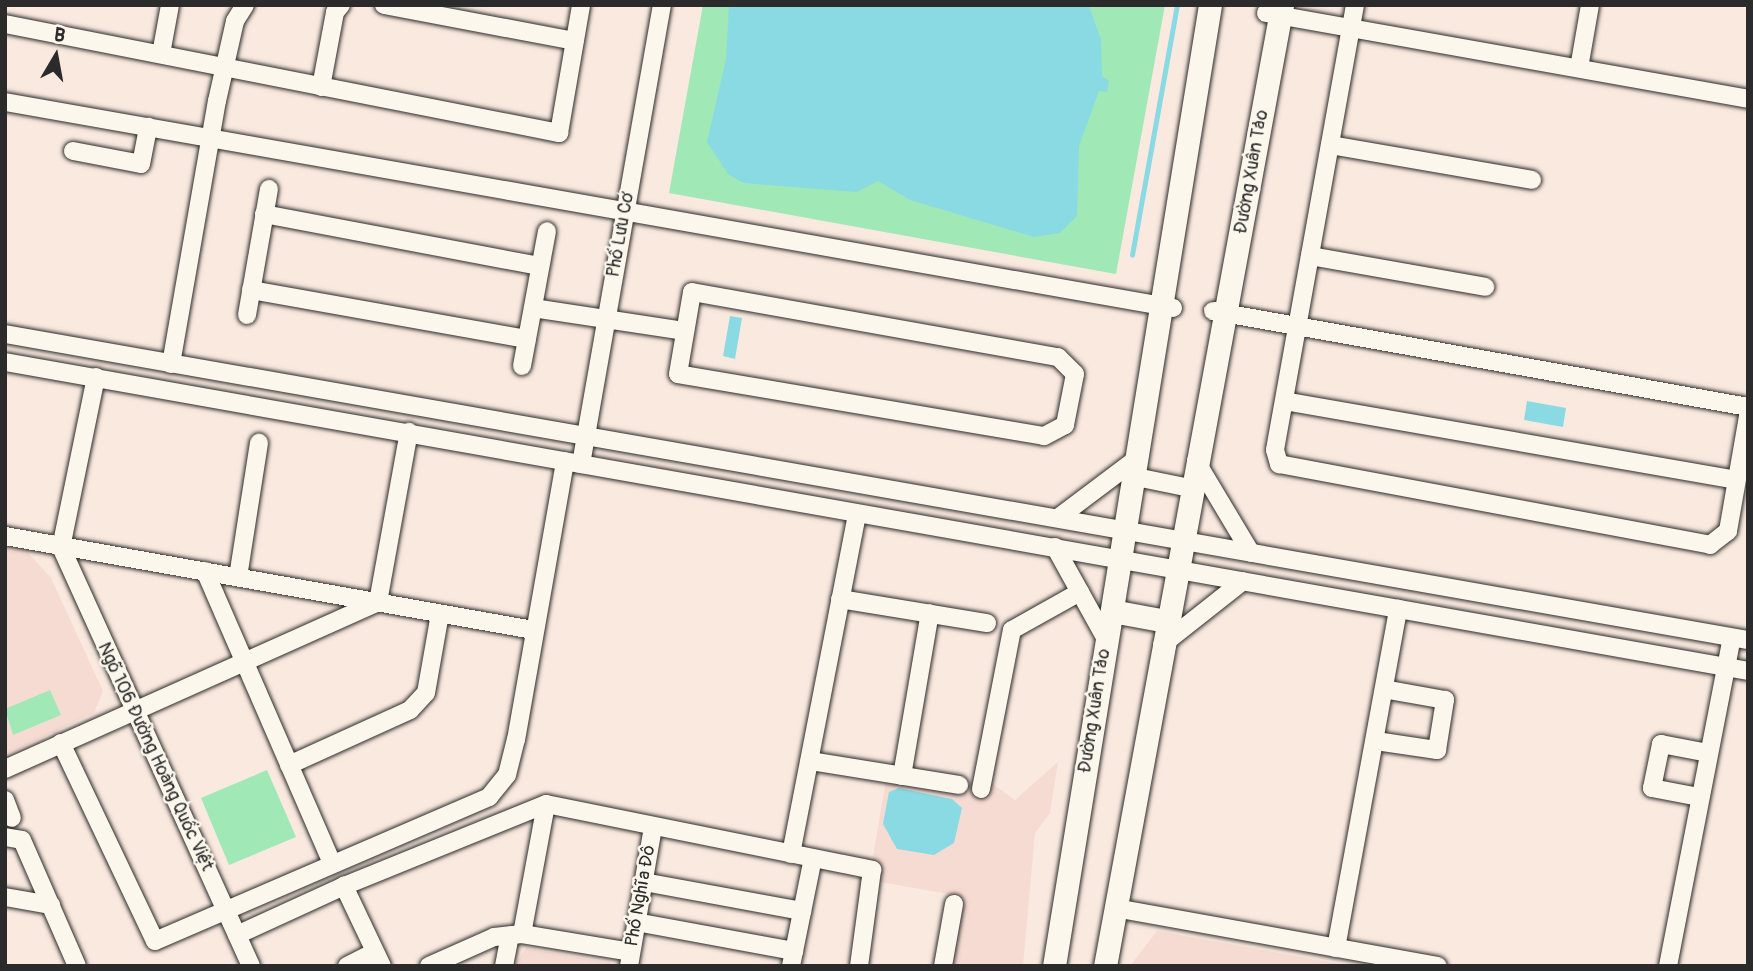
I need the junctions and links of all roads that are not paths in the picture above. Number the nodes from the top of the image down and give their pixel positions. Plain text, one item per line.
1 (170, 5) edge
2 (245, 5) edge
3 (341, 5) edge
4 (581, 5) edge
5 (662, 5) edge
6 (1210, 5) edge
7 (1226, 5) edge
8 (1355, 5) edge
9 (1590, 5) edge
10 (390, 6) edge
11 (1274, 10) edge
12 (5, 24) edge
13 (1351, 28) junction
14 (575, 41) junction
15 (161, 54) junction
16 (225, 65) junction
17 (1579, 68) junction
18 (321, 87) junction
19 (1748, 99) edge
20 (5, 102) edge
21 (148, 127) junction
22 (210, 139) junction
23 (1330, 145) junction
24 (73, 151) dead end
25 (1532, 180) dead end
26 (269, 189) dead end
27 (626, 211) junction
28 (264, 215) junction
29 (547, 231) dead end
30 (1310, 256) junction
31 (540, 266) junction
32 (1485, 287) dead end
33 (251, 290) junction
34 (1165, 306) junction
35 (533, 308) junction
36 (1220, 313) junction
37 (247, 315) dead end
38 (606, 318) junction
39 (1298, 327) junction
40 (685, 331) junction
41 (5, 334) edge
42 (527, 339) junction
43 (5, 362) edge
44 (171, 364) junction
45 (522, 366) dead end
46 (96, 377) junction
47 (1284, 401) junction
48 (1748, 407) edge
49 (1748, 416) edge
50 (409, 432) junction
51 (586, 435) junction
52 (259, 443) dead end
53 (1196, 461) junction
54 (573, 463) junction
55 (1138, 467) junction
56 (1736, 480) junction
57 (1190, 488) junction
58 (857, 514) junction
59 (1058, 518) junction
60 (1126, 529) junction
61 (5, 536) edge
62 (1180, 540) junction
63 (61, 547) junction
64 (1055, 547) junction
65 (1251, 553) junction
66 (1121, 558) junction
67 (1175, 568) junction
68 (205, 571) junction
69 (238, 577) junction
70 (1242, 581) junction
71 (1080, 592) junction
72 (840, 599) junction
73 (378, 602) junction
74 (1398, 609) junction
75 (1112, 611) junction
76 (930, 613) junction
77 (440, 614) junction
78 (1166, 621) junction
79 (986, 623) dead end
80 (533, 630) junction
81 (1743, 639) edge
82 (1107, 641) junction
83 (1161, 645) junction
84 (243, 662) junction
85 (1727, 667) junction
86 (1748, 671) edge
87 (1384, 690) junction
88 (132, 709) junction
89 (1376, 741) junction
90 (61, 743) junction
91 (1708, 753) junction
92 (811, 761) junction
93 (289, 765) junction
94 (5, 769) edge
95 (902, 776) junction
96 (959, 785) dead end
97 (981, 789) dead end
98 (1699, 797) junction
99 (5, 800) edge
100 (546, 804) junction
101 (12, 818) dead end
102 (653, 827) junction
103 (5, 837) edge
104 (791, 855) junction
105 (813, 858) junction
106 (332, 863) junction
107 (644, 882) junction
108 (345, 886) junction
109 (5, 897) edge
110 (954, 904) dead end
111 (51, 905) junction
112 (224, 907) junction
113 (1115, 908) junction
114 (802, 911) junction
115 (636, 922) junction
116 (237, 934) junction
117 (516, 935) junction
118 (1336, 948) junction
119 (793, 958) edge
120 (379, 959) edge
121 (630, 959) edge
122 (1389, 962) edge
123 (78, 966) edge
124 (251, 966) edge
125 (347, 966) edge
126 (429, 966) edge
127 (504, 966) edge
128 (859, 966) edge
129 (943, 966) edge
130 (1054, 966) edge
131 (1105, 966) edge
132 (1438, 966) edge
133 (1668, 966) edge

1 - 15 street
2 - 16 street
3 - 18 street
4 - 14 street
5 - 27 street, Phố Lưu Cơ
6 - 34 main road, Đường Xuân Tảo
7 - 34 main road, Đường Xuân Tảo
8 - 13 street
9 - 17 street
10 - 14 street
11 - 13 street
11 - 36 main road, Đường Xuân Tảo
12 - 15 street
13 - 17 street
13 - 23 street
14 - 18 street
15 - 16 street
16 - 18 street
16 - 22 street
17 - 19 street
20 - 21 street
21 - 22 street
21 - 24 street
22 - 27 street
22 - 44 street
23 - 25 street
23 - 30 street
26 - 28 street
27 - 34 street
27 - 38 street, Phố Lưu Cơ
28 - 31 street
28 - 33 street
29 - 31 street
30 - 32 street
30 - 39 street
31 - 35 street
33 - 37 street
33 - 42 street
34 - 55 main road, Đường Xuân Tảo
35 - 38 street
35 - 42 street
36 - 39 street
36 - 53 main road, Đường Xuân Tảo
38 - 40 street
38 - 51 street, Phố Lưu Cơ
39 - 47 street
39 - 48 street
40 - 40 street
41 - 44 street
42 - 45 street
43 - 46 street
44 - 51 street
46 - 50 street
46 - 63 street
47 - 56 street
47 - 56 street
49 - 56 street
50 - 54 street
50 - 73 street
51 - 54 street, Phố Lưu Cơ
51 - 59 street
52 - 69 street
53 - 57 main road, Đường Xuân Tảo
53 - 65 street
54 - 58 street
54 - 80 street, Phố Lưu Cơ
55 - 57 street
55 - 59 street
55 - 60 main road, Đường Xuân Tảo
57 - 62 main road, Đường Xuân Tảo
58 - 64 street
58 - 72 street
59 - 60 street
60 - 62 street
60 - 66 main road, Đường Xuân Tảo
61 - 63 street
62 - 65 street
62 - 67 main road, Đường Xuân Tảo
63 - 68 street
63 - 88 street, Ngõ 106 Đường Hoàng Quốc Việt
64 - 66 street
64 - 71 street
65 - 81 street
66 - 67 street
66 - 75 main road, Đường Xuân Tảo
67 - 70 street
67 - 78 main road, Đường Xuân Tảo
68 - 69 street
68 - 84 street
69 - 73 street
70 - 74 street
70 - 83 street
71 - 82 street
71 - 97 street
72 - 76 street
72 - 92 street
73 - 77 street
73 - 84 street
74 - 85 street
74 - 87 street
75 - 78 main road
75 - 82 main road, Đường Xuân Tảo
76 - 79 street
76 - 95 street
77 - 80 street
77 - 93 street
78 - 83 main road, Đường Xuân Tảo
80 - 106 street, Phố Lưu Cơ
81 - 85 street
82 - 130 main road, Đường Xuân Tảo
83 - 113 main road, Đường Xuân Tảo
84 - 88 street
84 - 93 street
85 - 86 street
85 - 91 street
87 - 89 street
87 - 89 street
88 - 90 street
88 - 112 street, Ngõ 106 Đường Hoàng Quốc Việt
89 - 118 street
90 - 94 street
90 - 112 street, Phố Lưu Cơ
91 - 98 street
91 - 98 street
92 - 95 street
92 - 104 street
93 - 106 street
95 - 96 street
98 - 133 street
99 - 101 street
100 - 102 street
100 - 108 street
100 - 117 street
102 - 104 street
102 - 107 street, Phố Nghĩa Đô
103 - 111 street
104 - 105 street
105 - 114 street
105 - 128 street
106 - 112 street, Phố Lưu Cơ
107 - 114 street
107 - 115 street, Phố Nghĩa Đô
108 - 116 street
108 - 120 street
109 - 111 street
110 - 129 street
111 - 123 street
112 - 116 street, Ngõ 106 Đường Hoàng Quốc Việt
113 - 118 street
113 - 131 main road, Đường Xuân Tảo
114 - 119 street
115 - 119 street
115 - 121 street, Phố Nghĩa Đô
116 - 124 street, Ngõ 106 Đường Hoàng Quốc Việt
117 - 121 street
117 - 126 street
117 - 127 street
118 - 122 street
120 - 125 street
122 - 132 street

